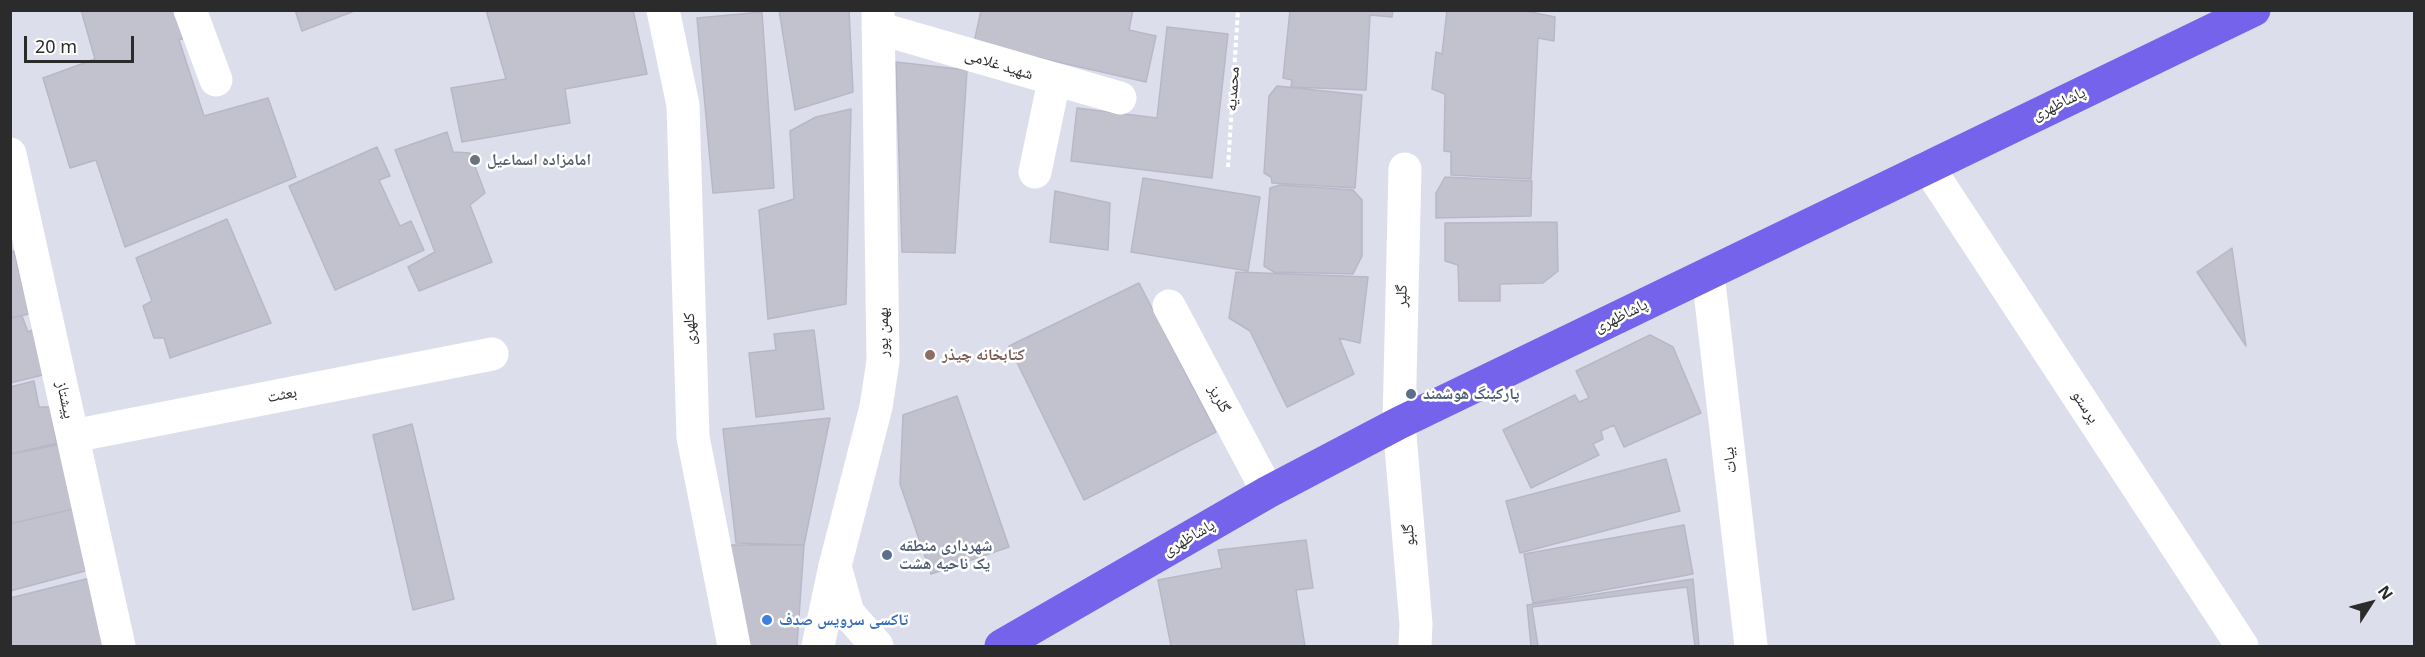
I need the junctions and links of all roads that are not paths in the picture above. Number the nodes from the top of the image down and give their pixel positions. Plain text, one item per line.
1 (190, 10) edge
2 (663, 10) edge
3 (2254, 10) edge
4 (878, 20) edge
5 (216, 80) dead end
6 (1054, 81) junction
7 (1120, 98) dead end
8 (10, 154) edge
9 (1928, 167) junction
10 (1405, 169) dead end
11 (1035, 172) dead end
12 (1708, 274) junction
13 (1168, 306) dead end
14 (492, 354) dead end
15 (1399, 423) junction
16 (73, 436) junction
17 (1269, 492) junction
18 (835, 566) junction
19 (119, 646) edge
20 (734, 646) edge
21 (818, 646) edge
22 (877, 646) edge
23 (1001, 646) edge
24 (1415, 646) edge
25 (1751, 646) edge
26 (2242, 646) edge

1 - 5 street
2 - 20 street, کلهری
3 - 9 main road, پاشاظهری
4 - 6 street, شهید غلامی
4 - 18 street, بهمن پور
6 - 7 street, شهید غلامی
6 - 11 street
8 - 16 street, پیشتاز
9 - 12 main road, پاشاظهری
9 - 26 street, پرستو
10 - 15 street, گلپر
12 - 15 main road, پاشاظهری
12 - 25 street, بیات
13 - 17 street, گلریز
14 - 16 street, بعثت
15 - 17 main road, پاشاظهری
15 - 24 street, گلبو
16 - 19 street, پیشتاز
17 - 23 main road, پاشاظهری
18 - 21 street, بهمن پور
18 - 22 street

